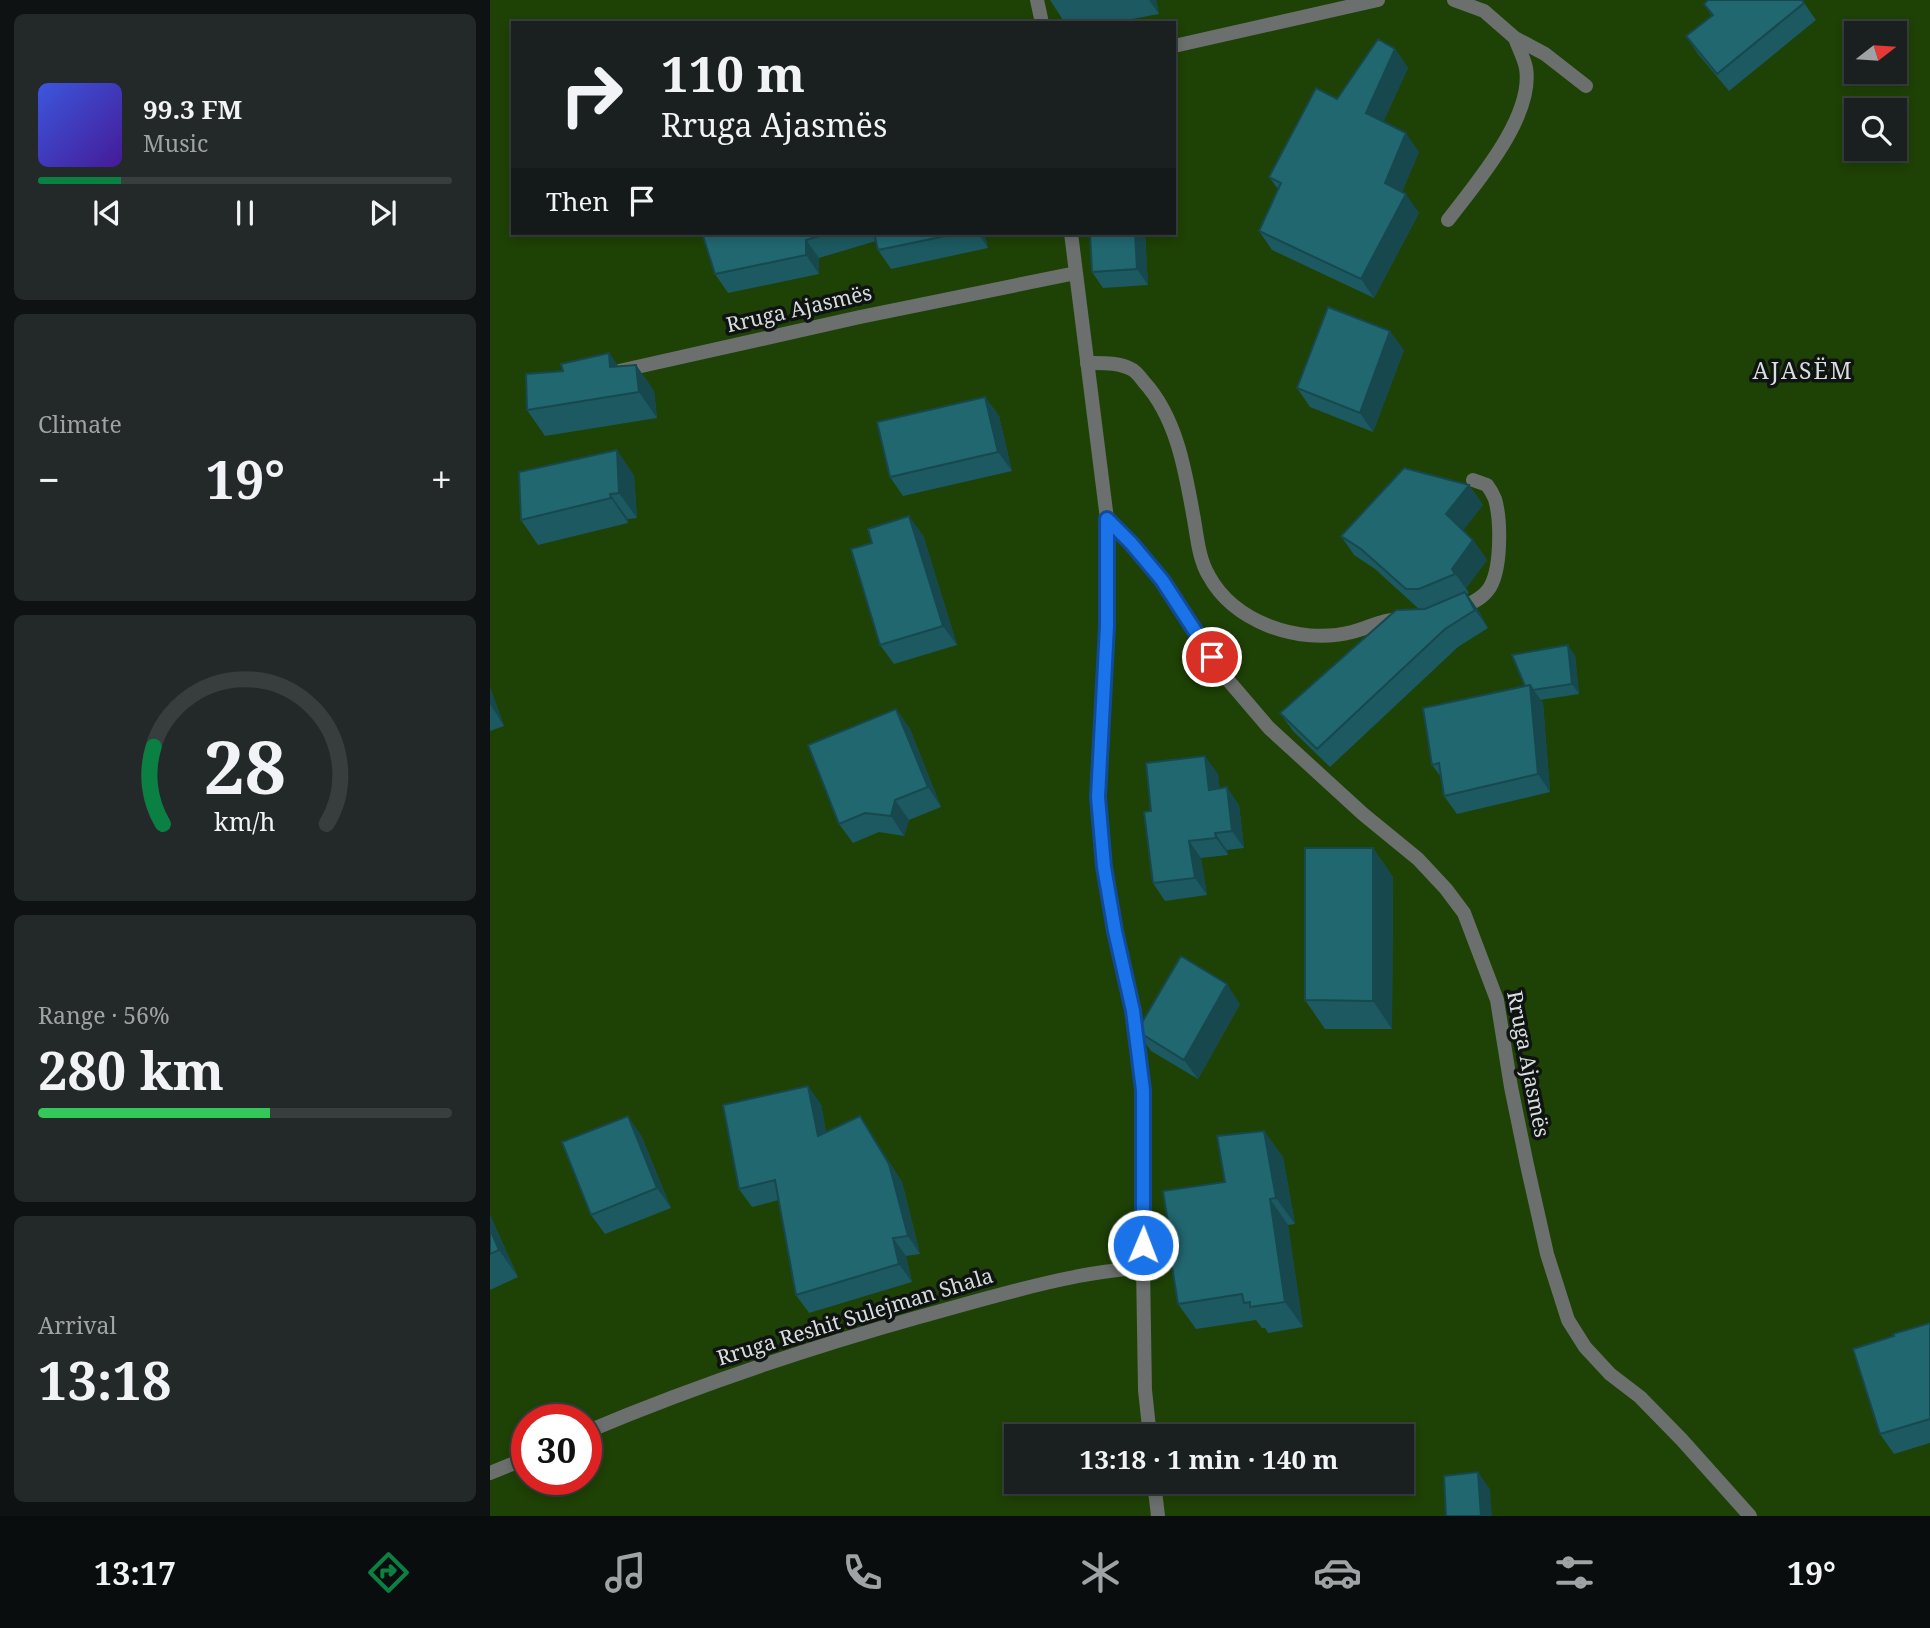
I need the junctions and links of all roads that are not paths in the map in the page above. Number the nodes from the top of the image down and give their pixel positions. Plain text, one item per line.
1 (1037, 0) edge
2 (1378, 0) edge
3 (1454, 0) edge
4 (1042, 21) edge
5 (1515, 38) junction
6 (1176, 46) edge
7 (1586, 86) dead end
8 (1448, 220) dead end
9 (1071, 235) edge
10 (1076, 273) junction
11 (1087, 363) junction
12 (611, 373) edge
13 (1473, 480) dead end
14 (1107, 519) junction
15 (1445, 614) edge
16 (1422, 619) edge
17 (1143, 1267) junction
18 (1149, 1424) edge
19 (602, 1425) edge
20 (511, 1464) edge
21 (490, 1473) edge
22 (1155, 1494) edge
23 (1158, 1516) edge
24 (1750, 1516) edge

1 - 4 street
2 - 6 street
3 - 5 street
5 - 7 street
5 - 8 street
9 - 10 street
10 - 11 street
10 - 12 street, Rruga Ajasmës
11 - 14 street
11 - 16 street
13 - 15 street
14 - 17 street
14 - 24 street, Rruga Ajasmës
17 - 18 street
17 - 19 street, Rruga Reshit Sulejman Shala
20 - 21 street
22 - 23 street

